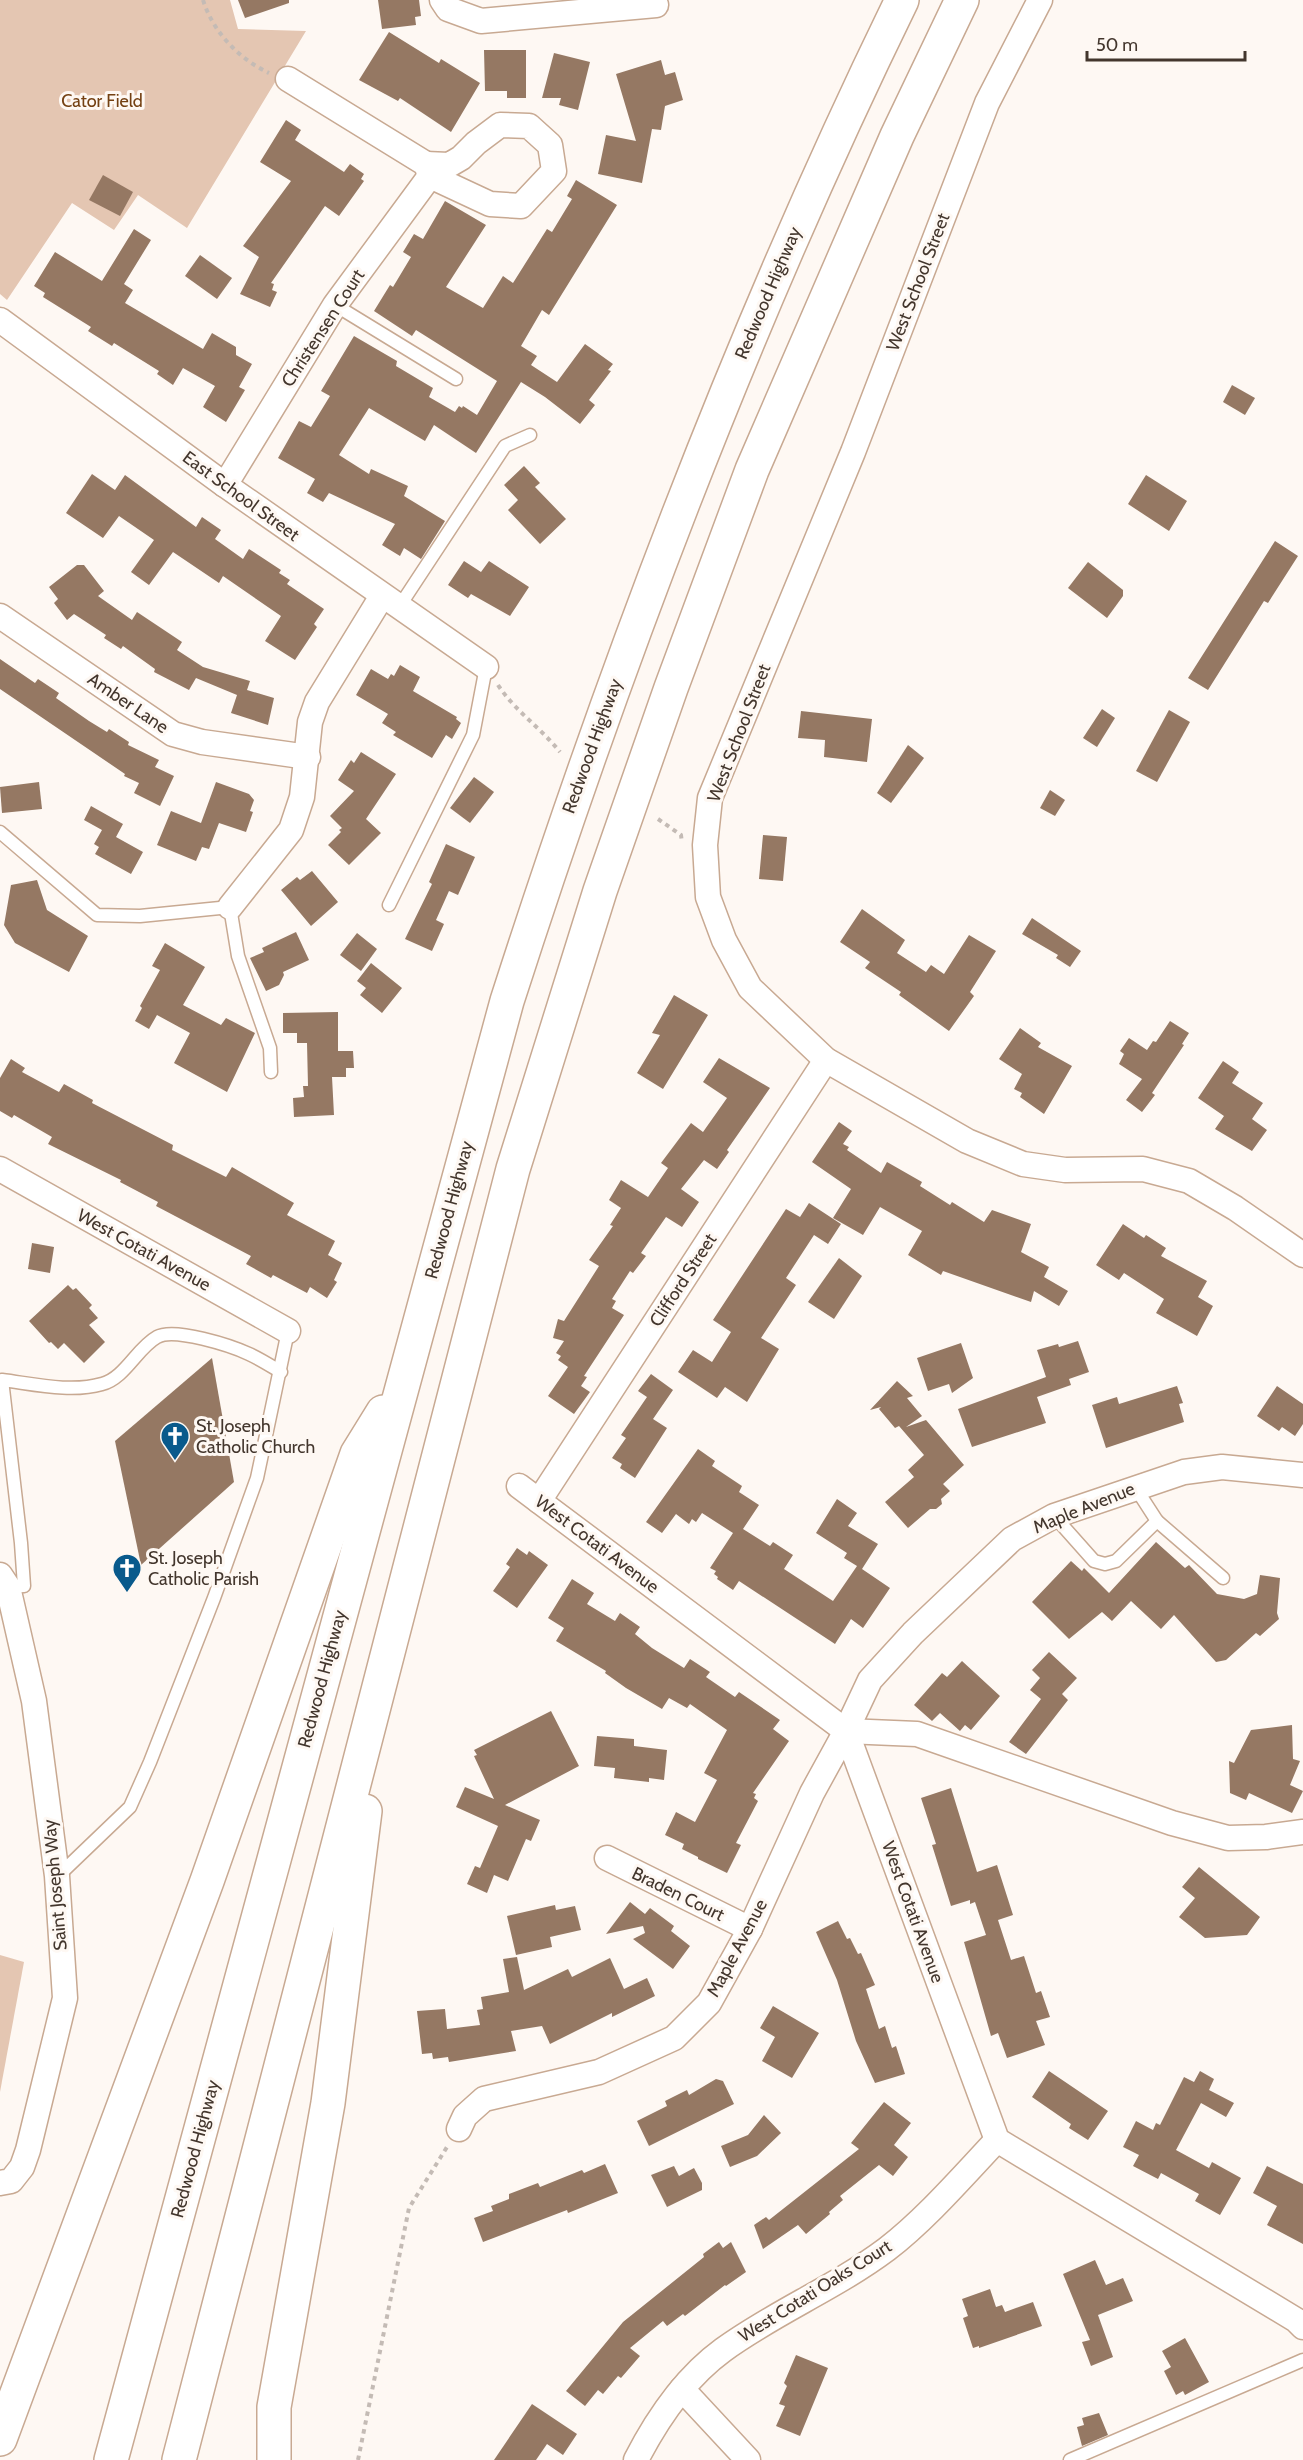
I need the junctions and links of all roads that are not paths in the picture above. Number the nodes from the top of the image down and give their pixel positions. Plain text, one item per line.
1 (442, 0) edge
2 (902, 0) edge
3 (962, 0) edge
4 (1040, 0) edge
5 (656, 4) dead end
6 (288, 79) road end
7 (428, 170) junction
8 (335, 305) junction
9 (0, 320) edge
10 (456, 379) dead end
11 (530, 435) dead end
12 (225, 485) junction
13 (390, 602) junction
14 (0, 616) edge
15 (486, 667) joint
16 (308, 757) junction
17 (0, 832) edge
18 (389, 904) dead end
19 (230, 907) junction
20 (826, 1060) junction
21 (271, 1072) dead end
22 (0, 1169) edge
23 (1303, 1255) edge
24 (288, 1331) joint
25 (281, 1372) junction
26 (1, 1380) edge
27 (402, 1382) junction
28 (1303, 1475) edge
29 (519, 1486) dead end
30 (1135, 1487) junction
31 (539, 1501) junction
32 (1054, 1516) junction
33 (1157, 1521) junction
34 (1223, 1578) dead end
35 (4, 1581) edge
36 (382, 1675) junction
37 (846, 1731) junction
38 (1303, 1832) edge
39 (607, 1858) dead end
40 (57, 1876) junction
41 (750, 1929) junction
42 (459, 2129) road end
43 (997, 2140) junction
44 (0, 2183) edge
45 (1303, 2327) edge
46 (1303, 2360) edge
47 (682, 2389) junction
48 (0, 2439) edge
49 (111, 2460) edge
50 (179, 2460) edge
51 (274, 2460) edge
52 (636, 2460) edge
53 (748, 2460) edge
54 (1070, 2460) edge

1 - 5 street
2 - 27 highway, Redwood Highway
3 - 36 highway
4 - 20 street, West School Street
6 - 7 street
7 - 7 street
7 - 8 street, Christensen Court
8 - 10 lane
8 - 12 street, Christensen Court
9 - 12 street, East School Street
11 - 13 lane
12 - 13 street, East School Street
13 - 15 street, East School Street
13 - 16 street
14 - 16 street, Amber Lane
15 - 18 lane
16 - 19 street
17 - 19 lane
19 - 21 lane
20 - 23 street, West School Street
20 - 31 street, Clifford Street
22 - 24 street, West Cotati Avenue
24 - 25 lane
25 - 26 lane
25 - 40 lane
26 - 35 lane
27 - 48 highway
27 - 49 highway, Redwood Highway
28 - 30 street, Maple Avenue
29 - 31 street, West Cotati Avenue
30 - 32 street, Maple Avenue
30 - 33 lane
31 - 37 street, West Cotati Avenue
32 - 33 lane
32 - 37 street, Maple Avenue
33 - 34 lane
35 - 40 street, Saint Joseph Way
36 - 50 highway
36 - 51 highway
37 - 38 street
37 - 41 street, Maple Avenue
37 - 43 street, West Cotati Avenue
39 - 41 street, Braden Court
40 - 44 street, Saint Joseph Way
41 - 42 street, Maple Avenue
43 - 45 street
43 - 47 street, West Cotati Oaks Court
46 - 54 lane
47 - 52 street, West Cotati Oaks Court
47 - 53 street

